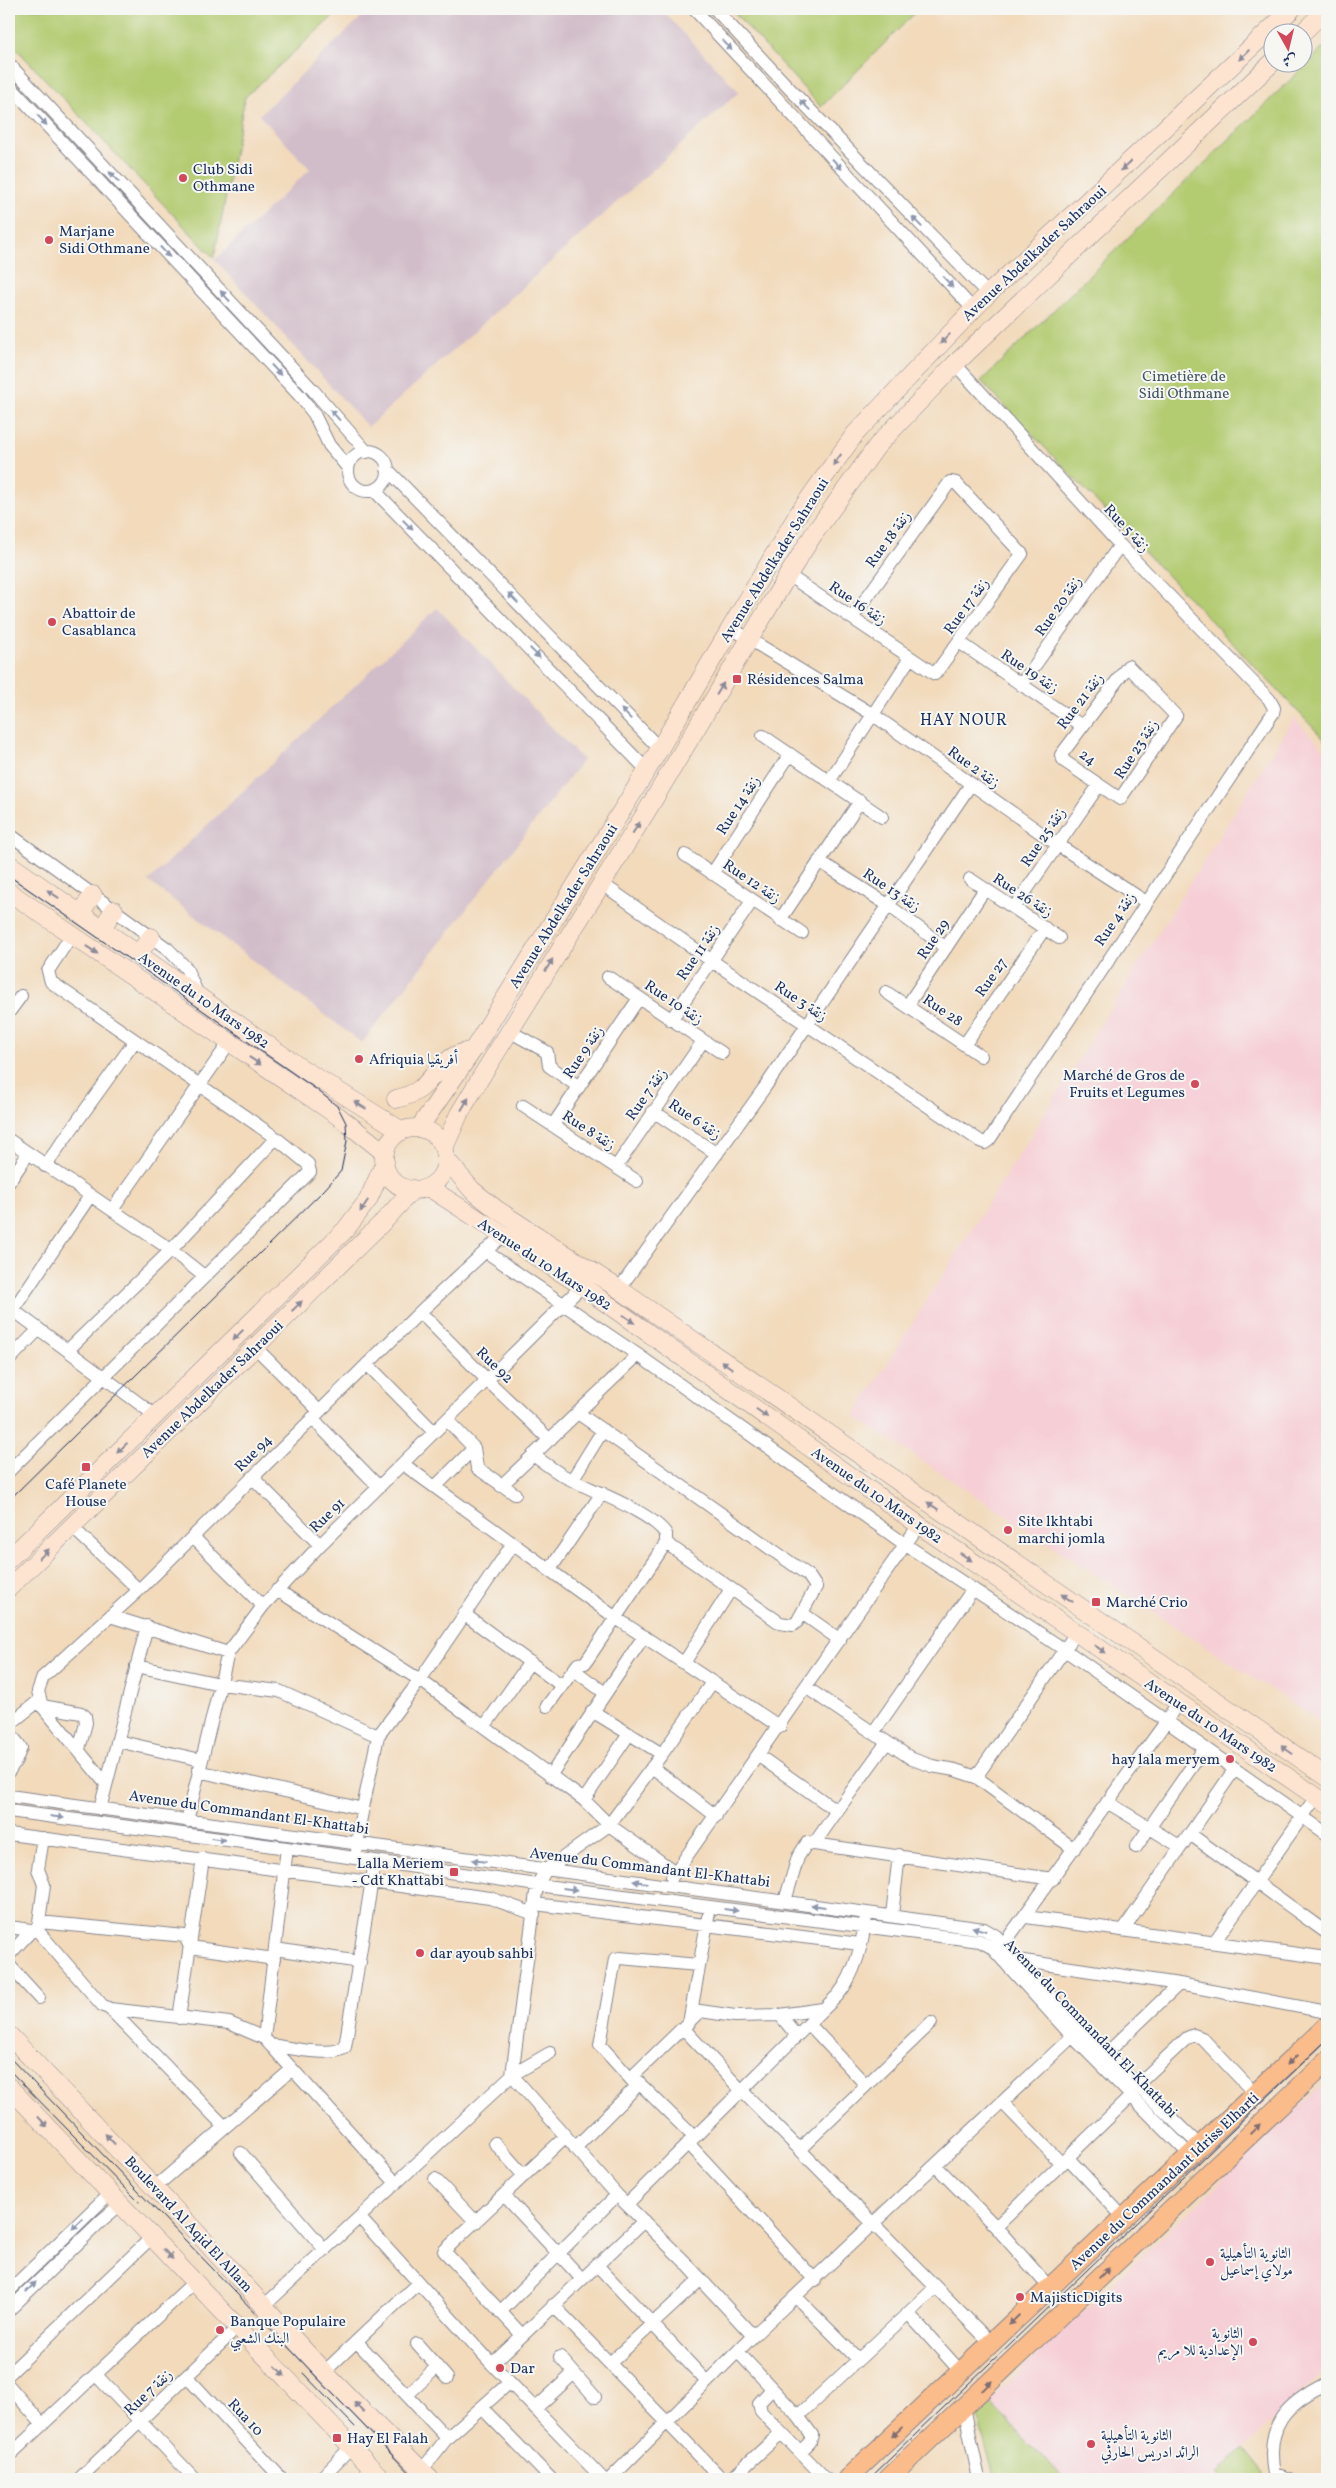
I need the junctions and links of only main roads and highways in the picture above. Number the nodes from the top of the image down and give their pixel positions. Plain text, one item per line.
1 (1292, 9) edge
2 (1327, 9) edge
3 (1313, 22) edge
4 (1264, 71) edge
5 (1156, 138) junction
6 (1174, 157) junction
7 (1083, 206) junction
8 (1101, 225) junction
9 (9, 864) edge
10 (9, 892) edge
11 (93, 895) road end
12 (114, 910) road end
13 (80, 913) junction
14 (102, 928) junction
15 (151, 936) road end
16 (138, 954) junction
17 (473, 1050) junction
18 (396, 1099) dead end
19 (419, 1128) junction
20 (402, 1131) junction
21 (445, 1154) junction
22 (385, 1158) junction
23 (420, 1188) junction
24 (9, 1559) edge
25 (9, 1588) edge
26 (1327, 1778) edge
27 (1322, 1801) edge
28 (1327, 2026) edge
29 (9, 2034) edge
30 (1327, 2061) edge
31 (9, 2087) edge
32 (426, 2475) edge
33 (382, 2479) edge
34 (847, 2479) edge
35 (888, 2479) edge

1 -> 5 main road, Avenue Abdelkader Sahraoui
2 - 3 main road
4 - 6 main road, Avenue Abdelkader Sahraoui
5 - 6 main road
5 -> 7 main road, Avenue Abdelkader Sahraoui
6 - 8 main road, Avenue Abdelkader Sahraoui
7 - 8 main road
7 -> 17 main road, Avenue Abdelkader Sahraoui
21 -> 8 main road, Avenue Abdelkader Sahraoui
13 -> 9 main road, Avenue du 10 Mars 1982
10 -> 22 main road, Avenue du 10 Mars 1982
11 - 13 main road
12 - 14 main road
13 - 14 main road, Avenue du 10 Mars 1982
14 - 16 main road, Avenue du 10 Mars 1982
15 - 16 main road
20 -> 16 main road, Avenue du 10 Mars 1982
17 - 18 main road
17 - 19 main road, Avenue Abdelkader Sahraoui
19 - 20 main road
19 - 21 main road
20 - 22 main road
21 - 23 main road
26 -> 21 main road, Avenue du 10 Mars 1982
22 - 23 main road
22 -> 24 main road, Avenue Abdelkader Sahraoui
25 -> 23 main road, Avenue Abdelkader Sahraoui
23 -> 27 main road, Avenue du 10 Mars 1982
28 -> 34 main road, Avenue du Commandant Idriss Elharti
32 -> 29 main road, Boulevard Al Aqid El Allam
35 -> 30 main road, Avenue du Commandant Idriss Elharti
31 -> 33 main road

